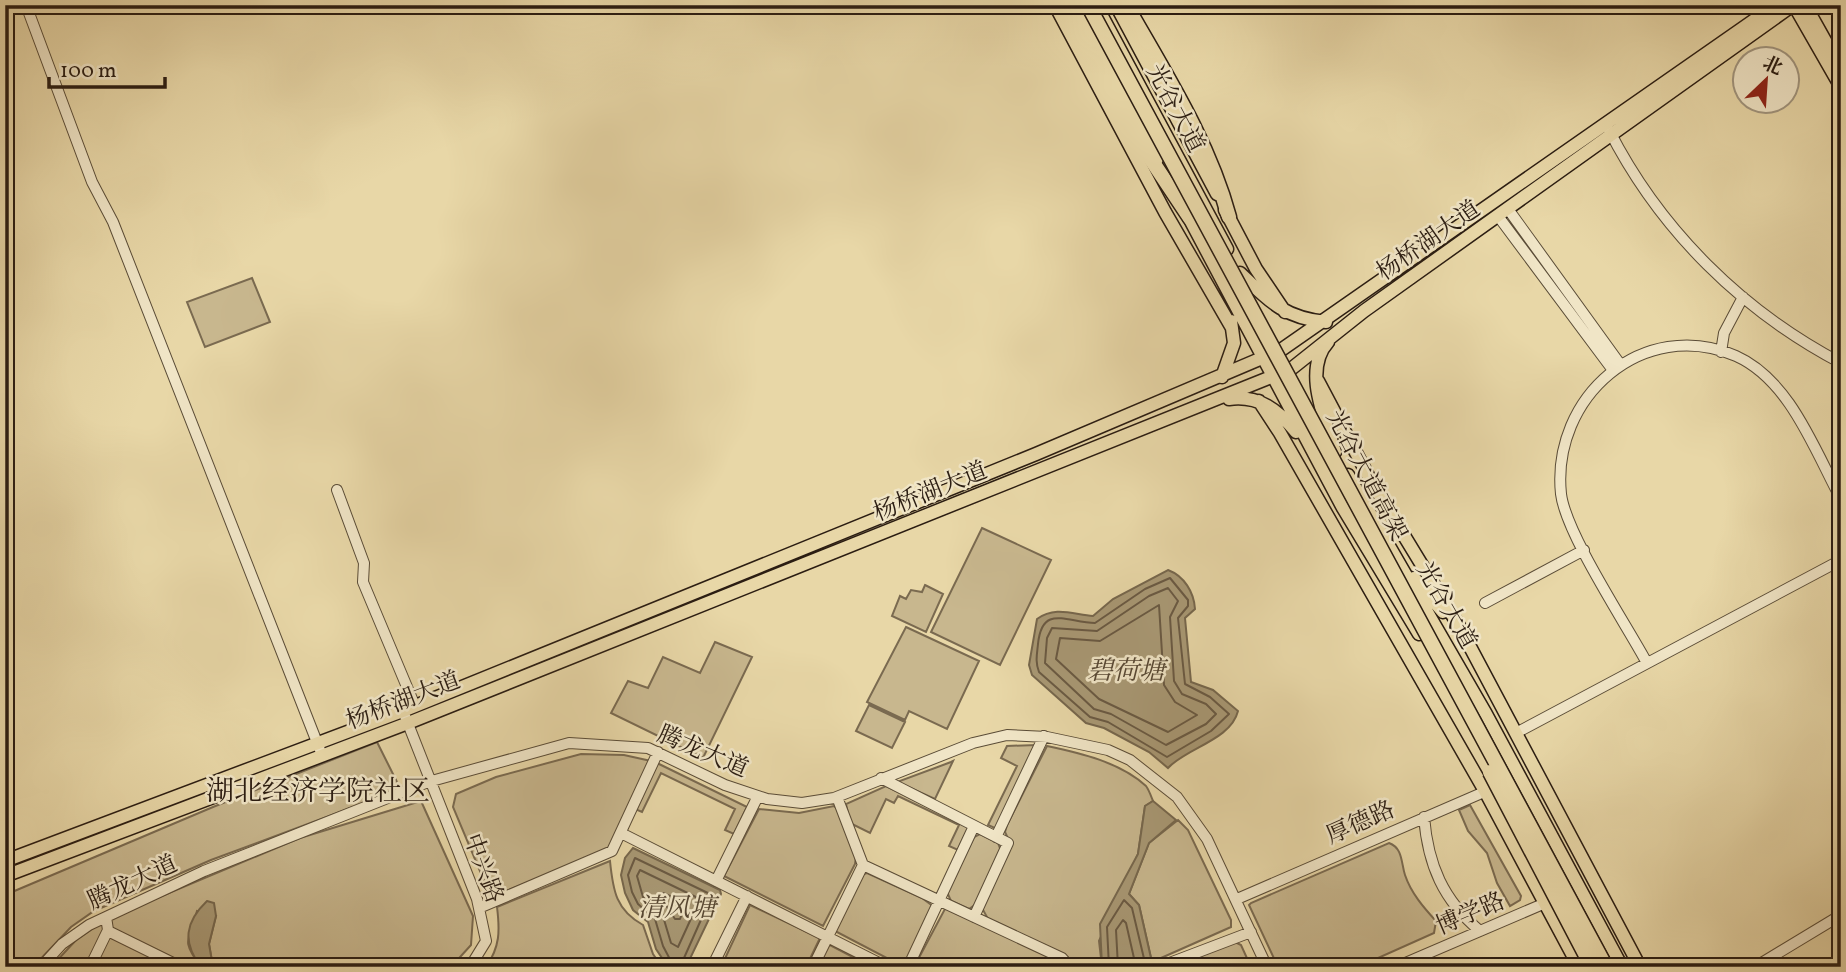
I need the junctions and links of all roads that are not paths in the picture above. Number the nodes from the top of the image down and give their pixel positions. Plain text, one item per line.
1 (26, 5) edge
2 (1055, 5) edge
3 (1063, 5) edge
4 (1074, 5) edge
5 (1080, 5) edge
6 (1088, 5) edge
7 (1097, 5) edge
8 (1116, 5) edge
9 (1126, 5) edge
10 (1776, 5) edge
11 (1794, 5) edge
12 (1805, 5) edge
13 (1841, 69) edge
14 (1841, 87) edge
15 (1609, 129) junction
16 (1186, 135) junction
17 (1503, 212) junction
18 (1228, 217) junction
19 (1190, 218) junction
20 (1210, 218) junction
21 (1218, 270) junction
22 (1240, 273) junction
23 (1743, 297) junction
24 (1285, 312) junction
25 (1326, 322) junction
26 (1232, 328) junction
27 (1336, 333) junction
28 (1281, 350) junction
29 (1721, 352) junction
30 (1263, 359) junction
31 (1841, 363) edge
32 (1616, 367) junction
33 (1291, 369) junction
34 (1273, 376) junction
35 (1222, 377) junction
36 (1318, 381) junction
37 (1211, 401) junction
38 (1259, 401) junction
39 (1335, 452) junction
40 (1316, 457) junction
41 (337, 490) dead end
42 (1841, 499) edge
43 (1347, 514) junction
44 (1584, 550) junction
45 (1394, 554) junction
46 (1841, 560) edge
47 (1368, 586) junction
48 (1485, 603) dead end
49 (1464, 636) junction
50 (1647, 663) junction
51 (415, 706) junction
52 (405, 717) junction
53 (1516, 733) junction
54 (1044, 736) junction
55 (319, 748) junction
56 (658, 752) junction
57 (881, 778) junction
58 (428, 782) junction
59 (1501, 785) junction
60 (1485, 791) junction
61 (758, 796) junction
62 (837, 797) junction
63 (1423, 817) junction
64 (974, 826) junction
65 (621, 833) junction
66 (996, 837) junction
67 (5, 861) edge
68 (863, 865) junction
69 (5, 876) edge
70 (716, 881) junction
71 (747, 896) junction
72 (1560, 897) junction
73 (1237, 899) junction
74 (939, 901) junction
75 (1545, 903) junction
76 (478, 908) junction
77 (1841, 915) edge
78 (106, 917) junction
79 (974, 917) junction
80 (108, 931) junction
81 (1480, 931) junction
82 (1251, 932) junction
83 (828, 936) junction
84 (41, 967) edge
85 (90, 967) edge
86 (181, 967) edge
87 (470, 967) edge
88 (712, 967) edge
89 (813, 967) edge
90 (887, 967) edge
91 (908, 967) edge
92 (1070, 967) edge
93 (1159, 967) edge
94 (1267, 967) edge
95 (1396, 967) edge
96 (1579, 967) edge
97 (1592, 967) edge
98 (1599, 967) edge
99 (1606, 967) edge
100 (1622, 967) edge
101 (1640, 967) edge
102 (1755, 967) edge

1 - 55 street
2 - 26 main road
3 - 19 highway
4 - 19 main road, 光谷大道
5 - 97 highway, 光谷大道高架, bridge
6 - 99 highway, 光谷大道高架, bridge
7 - 20 main road, 光谷大道
8 - 16 main road
9 - 18 highway
10 - 15 main road, 杨桥湖大道
11 - 14 main road
11 - 15 main road, 杨桥湖大道
12 - 13 main road
15 - 17 main road, 杨桥湖大道
15 - 23 street
15 - 25 main road, 杨桥湖大道
16 - 18 main road
16 - 20 main road
17 - 27 main road, 杨桥湖大道
17 - 32 street
18 - 24 main road
19 - 21 main road, 光谷大道
20 - 22 main road, 光谷大道
21 - 26 main road
21 - 30 main road, 光谷大道
22 - 24 main road
22 - 28 main road, 光谷大道
23 - 29 street
23 - 31 street
24 - 25 main road
25 - 28 main road, 杨桥湖大道
26 - 35 main road
27 - 33 main road, 杨桥湖大道
27 - 36 main road
28 - 30 main road, 杨桥湖大道
28 - 33 main road, 光谷大道
29 - 32 street
29 - 42 street
30 - 34 main road, 光谷大道
30 - 35 main road, 杨桥湖大道
32 - 44 street
33 - 34 main road, 杨桥湖大道
33 - 39 main road, 光谷大道
34 - 37 main road, 杨桥湖大道
34 - 40 main road, 光谷大道
35 - 51 main road, 杨桥湖大道
36 - 39 main road
36 - 49 main road
37 - 38 main road
37 - 52 main road, 杨桥湖大道
38 - 40 main road
38 - 47 main road
39 - 45 main road, 光谷大道
40 - 43 main road, 光谷大道
41 - 51 street
43 - 47 main road
43 - 59 main road, 光谷大道
44 - 48 street
44 - 50 street
45 - 49 main road
45 - 100 main road, 光谷大道
46 - 50 street
47 - 60 main road
49 - 53 main road
50 - 53 street
51 - 52 main road, 杨桥湖大道
52 - 55 main road, 杨桥湖大道
52 - 58 street, 中兴路
53 - 101 main road
54 - 57 street, 腾龙大道
54 - 66 street
54 - 73 street, 腾龙大道
55 - 67 main road, 杨桥湖大道
55 - 69 main road, 杨桥湖大道
56 - 58 street, 腾龙大道
56 - 61 street, 腾龙大道
56 - 65 street
57 - 62 street, 腾龙大道
57 - 64 street
58 - 76 street, 中兴路
58 - 78 street, 腾龙大道
59 - 60 street, 厚德路
59 - 72 main road, 光谷大道
60 - 63 street, 厚德路
60 - 75 main road
61 - 62 street, 腾龙大道
61 - 70 street
62 - 68 street
63 - 73 street, 厚德路
63 - 81 street
64 - 66 street
64 - 74 street
65 - 70 street
65 - 76 street
66 - 79 street
68 - 74 street
68 - 83 street
70 - 71 street
71 - 83 street
71 - 88 street
72 - 75 street, 博学路
72 - 98 main road, 光谷大道
73 - 82 street, 腾龙大道
74 - 79 street
74 - 91 street
75 - 81 street, 博学路
75 - 96 main road
76 - 87 street, 中兴路
77 - 102 street
78 - 80 street
78 - 84 street, 腾龙大道
79 - 92 street
80 - 85 street
80 - 86 street
81 - 95 street, 博学路
82 - 93 street
82 - 94 street, 腾龙大道
83 - 89 street
83 - 90 street

